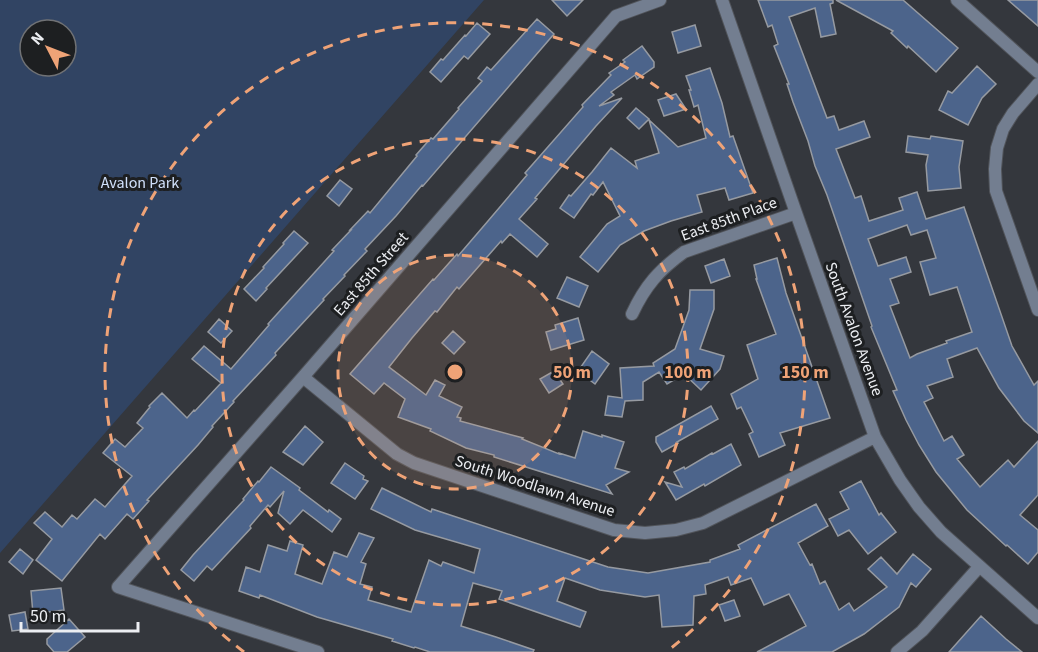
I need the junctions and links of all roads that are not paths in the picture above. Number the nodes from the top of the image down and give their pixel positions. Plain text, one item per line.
1 (660, 0) edge
2 (722, 0) edge
3 (957, 0) edge
4 (1038, 72) edge
5 (1038, 84) edge
6 (796, 213) junction
7 (1038, 310) edge
8 (632, 314) dead end
9 (303, 377) junction
10 (875, 437) junction
11 (980, 567) junction
12 (1038, 618) edge
13 (318, 652) edge
14 (897, 652) edge

1 - 9 street, East 85th Street
2 - 6 street, South Avalon Avenue
3 - 4 street
5 - 7 street
6 - 8 street, East 85th Place
6 - 10 street, South Avalon Avenue
9 - 10 street, South Woodlawn Avenue
9 - 13 street, East 85th Street
10 - 11 street, South Avalon Avenue
11 - 12 street, South Avalon Avenue
11 - 14 street

